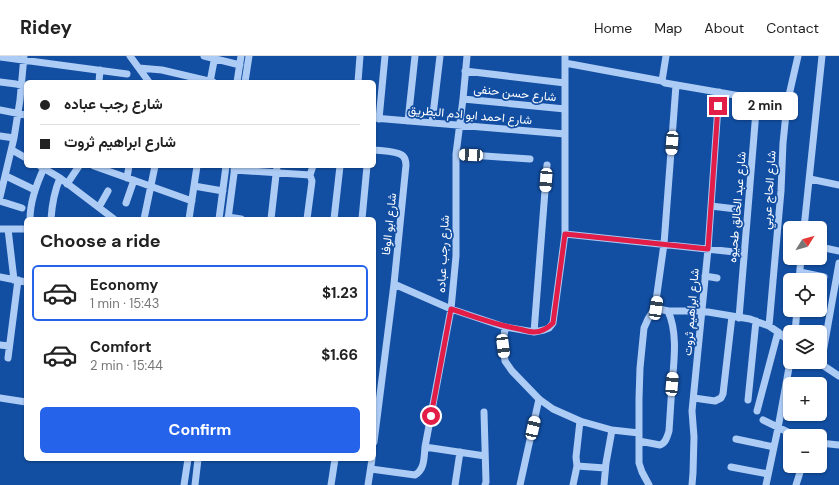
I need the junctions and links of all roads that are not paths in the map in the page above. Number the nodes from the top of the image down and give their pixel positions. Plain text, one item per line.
1 (130, 56) edge
2 (204, 56) edge
3 (241, 56) edge
4 (248, 56) edge
5 (360, 56) edge
6 (385, 56) edge
7 (415, 56) edge
8 (440, 56) edge
9 (467, 56) edge
10 (666, 56) edge
11 (798, 56) edge
12 (822, 56) edge
13 (0, 57) edge
14 (215, 57) edge
15 (24, 58) edge
16 (565, 59) edge
17 (240, 65) junction
18 (139, 68) junction
19 (100, 70) junction
20 (465, 71) junction
21 (127, 74) dead end
22 (99, 80) edge
23 (148, 80) edge
24 (203, 80) edge
25 (211, 80) edge
26 (237, 80) edge
27 (245, 80) edge
28 (358, 80) edge
29 (662, 80) junction
30 (0, 82) edge
31 (565, 83) junction
32 (676, 85) junction
33 (24, 86) edge
34 (719, 92) junction
35 (463, 99) junction
36 (757, 99) junction
37 (787, 104) junction
38 (565, 109) junction
39 (0, 110) edge
40 (18, 114) junction
41 (24, 115) edge
42 (376, 119) edge
43 (408, 121) junction
44 (432, 122) junction
45 (460, 124) junction
46 (565, 134) junction
47 (0, 136) edge
48 (14, 138) junction
49 (12, 150) junction
50 (376, 150) edge
51 (456, 154) junction
52 (24, 157) edge
53 (530, 158) dead end
54 (547, 165) dead end
55 (42, 168) edge
56 (44, 168) edge
57 (78, 168) edge
58 (100, 168) edge
59 (129, 168) edge
60 (155, 168) edge
61 (197, 168) edge
62 (226, 168) edge
63 (234, 168) edge
64 (312, 168) edge
65 (340, 168) edge
66 (367, 168) edge
67 (276, 170) edge
68 (310, 175) junction
69 (6, 176) junction
70 (60, 178) junction
71 (130, 179) junction
72 (810, 179) junction
73 (67, 184) junction
74 (839, 185) edge
75 (151, 186) junction
76 (194, 186) junction
77 (35, 190) junction
78 (223, 190) junction
79 (108, 191) dead end
80 (0, 197) edge
81 (0, 201) edge
82 (192, 201) junction
83 (126, 203) dead end
84 (711, 206) junction
85 (22, 208) dead end
86 (101, 209) junction
87 (736, 210) dead end
88 (30, 217) edge
89 (51, 217) edge
90 (102, 217) edge
91 (111, 217) edge
92 (144, 217) edge
93 (189, 217) edge
94 (219, 217) edge
95 (228, 217) edge
96 (271, 217) edge
97 (306, 217) edge
98 (334, 217) edge
99 (362, 217) edge
100 (805, 221) edge
101 (0, 229) edge
102 (8, 229) junction
103 (24, 229) edge
104 (565, 234) junction
105 (664, 244) junction
106 (827, 248) edge
107 (708, 249) junction
108 (839, 251) edge
109 (744, 253) junction
110 (839, 263) edge
111 (705, 276) junction
112 (0, 278) edge
113 (717, 278) dead end
114 (16, 280) junction
115 (24, 282) edge
116 (394, 284) junction
117 (656, 308) junction
118 (451, 309) junction
119 (668, 311) junction
120 (702, 311) junction
121 (736, 317) junction
122 (756, 321) junction
123 (505, 326) junction
124 (769, 326) junction
125 (827, 326) edge
126 (534, 332) junction
127 (778, 332) junction
128 (783, 336) edge
129 (0, 345) edge
130 (9, 346) junction
131 (8, 358) dead end
132 (827, 368) edge
133 (789, 369) edge
134 (839, 376) edge
135 (0, 398) edge
136 (694, 398) junction
137 (539, 400) junction
138 (748, 400) dead end
139 (24, 402) edge
140 (757, 410) dead end
141 (484, 412) dead end
142 (763, 420) dead end
143 (580, 421) junction
144 (376, 426) edge
145 (778, 428) junction
146 (612, 430) junction
147 (783, 430) edge
148 (639, 433) junction
149 (736, 439) dead end
150 (640, 440) junction
151 (827, 444) edge
152 (839, 445) edge
153 (425, 447) junction
154 (774, 447) junction
155 (460, 452) junction
156 (485, 456) junction
157 (188, 461) edge
158 (198, 461) edge
159 (335, 461) edge
160 (372, 461) edge
161 (577, 466) junction
162 (731, 467) dead end
163 (605, 468) junction
164 (371, 469) junction
165 (800, 473) edge
166 (768, 474) junction
167 (184, 485) edge
168 (195, 485) edge
169 (331, 485) edge
170 (368, 485) edge
171 (455, 485) edge
172 (485, 485) edge
173 (520, 485) edge
174 (573, 485) edge
175 (604, 485) edge
176 (649, 485) edge
177 (692, 485) edge
178 (766, 485) edge
179 (796, 485) edge

1 - 18 street
2 - 14 street
3 - 17 street
4 - 27 street
5 - 28 street
6 - 42 street
7 - 43 street
8 - 44 street
9 - 20 street, شارع رجب عباده
10 - 29 street
11 - 37 street, شارع الحاج عربي
12 - 72 street
13 - 15 street
14 - 17 street
14 - 25 street
15 - 19 street
15 - 33 street
16 - 29 street
16 - 31 street
17 - 26 street
18 - 23 street
18 - 24 street
19 - 21 street
19 - 22 street
20 - 31 street
20 - 35 street, شارع رجب عباده
29 - 32 street
30 - 33 street
31 - 38 street
32 - 34 street
32 - 105 street
33 - 40 street
34 - 36 street
34 - 84 street, شارع ابراهيم ثروت
35 - 38 street, شارع حسن حنفى
35 - 45 street, شارع رجب عباده
36 - 37 street
36 - 109 street, شارع عبد الخالق طحيوه
37 - 124 street, شارع الحاج عربي
38 - 46 street
39 - 40 street
40 - 41 street
40 - 48 street
42 - 43 street, شارع احمد ابو ادم البطريق
43 - 44 street, شارع احمد ابو ادم البطريق
44 - 45 street, شارع احمد ابو ادم البطريق
45 - 46 street, شارع احمد ابو ادم البطريق
45 - 51 street, شارع رجب عباده
46 - 104 street
47 - 48 street
48 - 49 street
49 - 52 street
49 - 69 street
50 - 116 street, شارع ابو الوفا
51 - 53 street
51 - 118 street, شارع رجب عباده
54 - 126 street
55 - 77 street
56 - 70 street
57 - 73 street
58 - 71 street
59 - 71 street
60 - 75 street
61 - 76 street
62 - 78 street
63 - 67 street
63 - 95 street
64 - 68 street
65 - 98 street
66 - 99 street
67 - 68 street
67 - 96 street
68 - 97 street
69 - 77 street
69 - 80 street
70 - 73 street
70 - 89 street
71 - 75 street
71 - 83 street
72 - 74 street
72 - 100 street
73 - 86 street
75 - 82 street
75 - 92 street
76 - 78 street
76 - 82 street
77 - 88 street
78 - 94 street
79 - 86 street
81 - 85 street
82 - 93 street
84 - 87 street
84 - 107 street, شارع ابراهيم ثروت
86 - 90 street
86 - 91 street
101 - 102 street
102 - 103 street
102 - 114 street
104 - 105 street
104 - 126 street
105 - 107 street
105 - 117 street
106 - 108 street
107 - 109 street
107 - 111 street, شارع ابراهيم ثروت
109 - 121 street, شارع عبد الخالق طحيوه
110 - 125 street
111 - 113 street
111 - 120 street, شارع ابراهيم ثروت
112 - 114 street
114 - 115 street
114 - 130 street
116 - 118 street
116 - 144 street, شارع ابو الوفا
117 - 119 street
117 - 148 street
118 - 123 street
118 - 153 street, شارع رجب عباده
119 - 120 street
119 - 150 street
120 - 121 street
120 - 136 street, شارع ابراهيم ثروت
121 - 122 street
121 - 136 street, شارع عبد الخالق طحيوه
122 - 124 street
122 - 138 street
123 - 126 street
123 - 137 street
124 - 127 street
127 - 128 street
127 - 140 street
129 - 130 street
130 - 131 street
132 - 134 street
133 - 145 street
135 - 139 street
136 - 177 street, شارع ابراهيم ثروت
137 - 143 street
137 - 173 street
141 - 156 street
142 - 145 street
143 - 146 street
143 - 161 street
145 - 147 street
145 - 154 street
146 - 148 street
146 - 163 street
148 - 150 street
149 - 154 street
150 - 176 street
151 - 152 street
153 - 155 street
153 - 164 street, شارع رجب عباده
154 - 166 street
155 - 156 street
155 - 171 street
156 - 172 street
157 - 167 street
158 - 168 street
159 - 169 street
160 - 164 street
161 - 163 street
161 - 174 street
162 - 166 street
163 - 175 street
164 - 170 street
165 - 179 street
166 - 178 street

